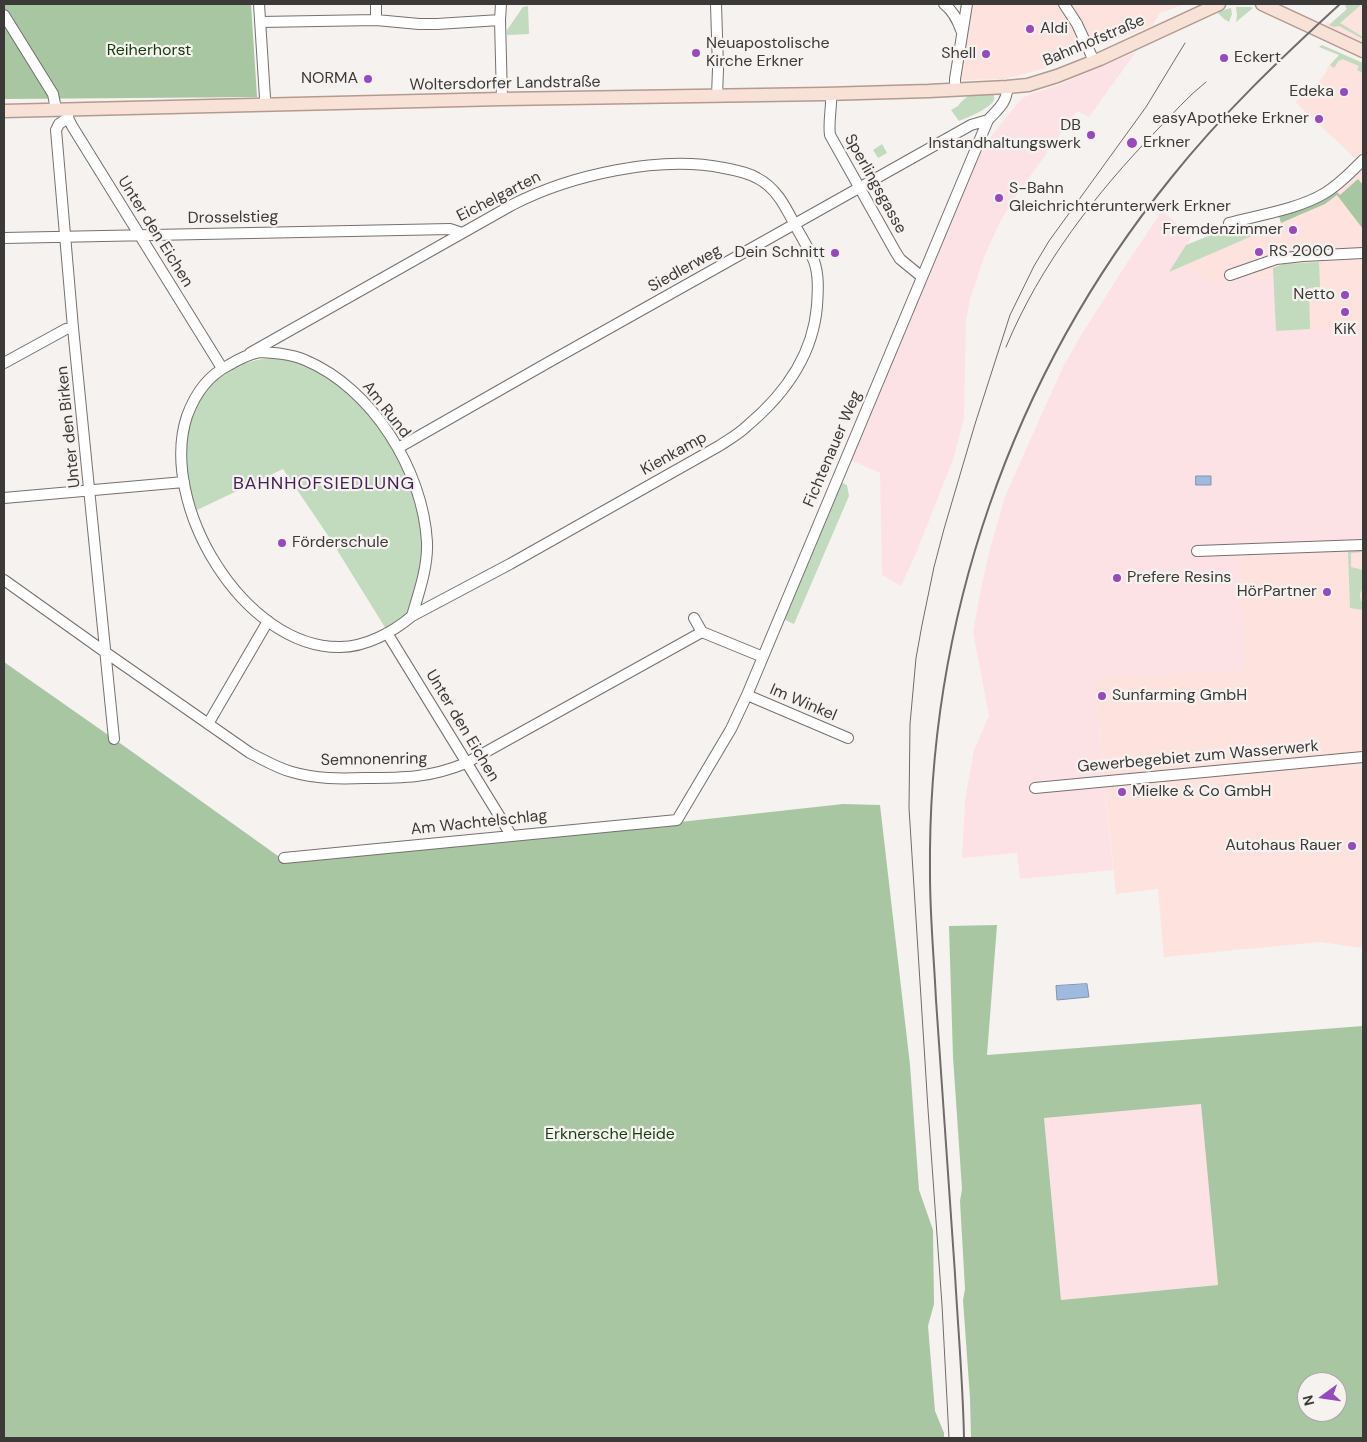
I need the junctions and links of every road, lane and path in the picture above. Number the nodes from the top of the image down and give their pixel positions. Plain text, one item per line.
1 (259, 4) edge
2 (376, 4) edge
3 (501, 4) edge
4 (716, 4) edge
5 (946, 4) edge
6 (956, 4) edge
7 (967, 4) edge
8 (1064, 4) edge
9 (1219, 4) edge
10 (1262, 4) edge
11 (4, 15) edge
12 (376, 20) junction
13 (500, 20) junction
14 (260, 22) junction
15 (962, 32) junction
16 (1363, 51) edge
17 (1094, 61) junction
18 (1007, 87) junction
19 (955, 90) junction
20 (831, 94) junction
21 (717, 96) junction
22 (502, 99) junction
23 (264, 105) junction
24 (4, 111) edge
25 (64, 112) junction
26 (988, 120) junction
27 (1363, 160) edge
28 (860, 188) junction
29 (1229, 223) dead end
30 (795, 225) junction
31 (462, 233) junction
32 (140, 235) junction
33 (66, 237) junction
34 (4, 238) edge
35 (1363, 253) edge
36 (1230, 276) dead end
37 (922, 277) junction
38 (73, 328) junction
39 (250, 353) junction
40 (4, 363) edge
41 (222, 368) junction
42 (398, 448) junction
43 (184, 482) junction
44 (90, 490) junction
45 (4, 498) edge
46 (1363, 545) edge
47 (1197, 551) dead end
48 (4, 580) edge
49 (412, 616) junction
50 (694, 618) dead end
51 (268, 621) junction
52 (702, 632) junction
53 (387, 633) junction
54 (105, 652) junction
55 (763, 657) junction
56 (747, 695) junction
57 (208, 724) junction
58 (848, 738) dead end
59 (114, 739) dead end
60 (1363, 757) edge
61 (466, 763) junction
62 (1035, 788) dead end
63 (677, 820) joint
64 (510, 835) junction
65 (284, 858) dead end

1 - 14 street
2 - 12 street
3 - 13 street
4 - 21 street
5 - 6 street
5 - 15 street
7 - 15 street
8 - 17 street
9 - 17 main road, Bahnhofstraße
10 - 16 main road
11 - 25 street, Unter den Eichen
12 - 13 street
12 - 14 street
13 - 22 street
14 - 23 street
15 - 19 street
17 - 18 main road, Bahnhofstraße
18 - 19 main road, Woltersdorfer Landstraße
18 - 26 street, Fichtenauer Weg
19 - 20 main road, Woltersdorfer Landstraße
20 - 21 main road, Woltersdorfer Landstraße
20 - 28 street, Sperlingsgasse
21 - 22 main road, Woltersdorfer Landstraße
22 - 23 main road, Woltersdorfer Landstraße
23 - 25 main road, Woltersdorfer Landstraße
24 - 25 main road, Woltersdorfer Landstraße
25 - 32 street, Unter den Eichen
25 - 33 street, Unter den Birken
26 - 28 street, Siedlerweg
26 - 37 street, Fichtenauer Weg
27 - 29 street
28 - 30 street, Siedlerweg
28 - 37 street, Sperlingsgasse
30 - 31 street, Eichelgarten
30 - 42 street, Siedlerweg
30 - 49 street, Kienkamp
31 - 32 street, Drosselstieg
31 - 39 street, Eichelgarten
32 - 33 street, Drosselstieg
32 - 41 street, Unter den Eichen
33 - 34 street, Drosselstieg
33 - 38 street, Unter den Birken
35 - 36 street
37 - 55 street, Fichtenauer Weg
38 - 40 street
38 - 44 street, Unter den Birken
39 - 41 street, Am Rund
39 - 42 street, Am Rund
41 - 43 street, Am Rund
42 - 49 street, Am Rund
43 - 44 street
43 - 51 street, Am Rund
44 - 45 street
44 - 54 street, Unter den Birken
46 - 47 street
48 - 54 street, Semnonenring
49 - 53 street, Am Rund
50 - 52 street
51 - 53 street, Am Rund
51 - 57 street
52 - 55 street
52 - 61 street, Semnonenring
53 - 61 street, Unter den Eichen
54 - 57 street, Semnonenring
54 - 59 street, Unter den Birken
55 - 56 street, Fichtenauer Weg
56 - 58 street, Im Winkel
56 - 63 street, Fichtenauer Weg
57 - 61 street, Semnonenring
60 - 62 street, Gewerbegebiet zum Wasserwerk
61 - 64 street, Unter den Eichen
63 - 64 street, Am Wachtelschlag
64 - 65 street, Am Wachtelschlag

